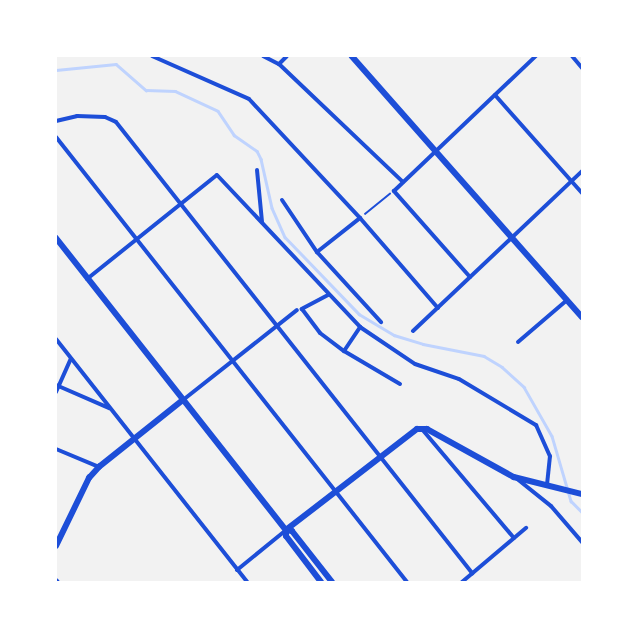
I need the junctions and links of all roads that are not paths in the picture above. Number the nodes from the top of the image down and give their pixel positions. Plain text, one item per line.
1 (152, 56) edge
2 (263, 56) edge
3 (286, 56) edge
4 (352, 56) edge
5 (536, 56) edge
6 (572, 56) edge
7 (279, 64) junction
8 (582, 68) edge
9 (495, 95) junction
10 (56, 121) edge
11 (56, 137) edge
12 (436, 151) junction
13 (257, 170) dead end
14 (582, 171) edge
15 (572, 181) junction
16 (403, 182) junction
17 (582, 193) edge
18 (282, 200) dead end
19 (181, 204) junction
20 (360, 218) junction
21 (262, 222) junction
22 (512, 237) junction
23 (56, 238) edge
24 (135, 239) junction
25 (317, 252) junction
26 (470, 277) junction
27 (87, 278) junction
28 (328, 295) junction
29 (567, 300) junction
30 (438, 308) junction
31 (296, 310) dead end
32 (582, 317) edge
33 (381, 322) dead end
34 (277, 326) junction
35 (360, 327) junction
36 (413, 331) dead end
37 (56, 339) edge
38 (518, 342) dead end
39 (344, 351) junction
40 (71, 359) junction
41 (233, 361) junction
42 (400, 384) dead end
43 (57, 386) edge
44 (56, 392) edge
45 (183, 400) junction
46 (111, 408) junction
47 (419, 429) junction
48 (135, 439) junction
49 (56, 448) edge
50 (380, 456) junction
51 (99, 467) junction
52 (514, 477) junction
53 (548, 486) junction
54 (335, 490) junction
55 (581, 494) edge
56 (526, 528) dead end
57 (286, 530) junction
58 (514, 538) junction
59 (582, 542) edge
60 (56, 546) edge
61 (237, 570) junction
62 (472, 573) junction
63 (247, 582) edge
64 (321, 582) edge
65 (332, 582) edge
66 (407, 582) edge
67 (462, 582) edge

1 - 20 street
2 - 7 street
3 - 7 street
4 - 12 street
5 - 9 street
6 - 8 street
7 - 16 street
9 - 12 street
9 - 15 street
10 - 19 street
11 - 24 street
12 - 16 street
12 - 22 street
13 - 21 street
14 - 15 street
15 - 17 street
15 - 22 street
16 - 26 street
18 - 25 street
19 - 21 street
19 - 24 street
19 - 34 street
20 - 25 street
20 - 30 street
21 - 28 street
22 - 26 street
22 - 29 street
23 - 27 main road
24 - 27 street
24 - 41 street
25 - 33 street
26 - 30 street
27 - 45 main road
28 - 35 street
28 - 39 street
29 - 32 street
29 - 38 street
30 - 36 street
31 - 34 street
34 - 41 street
34 - 50 street
35 - 39 street
35 - 53 street
37 - 40 street
39 - 42 street
40 - 43 street
40 - 46 street
41 - 45 street
41 - 54 street
43 - 44 street
43 - 46 street
45 - 48 street
45 - 57 main road
46 - 48 street
47 - 50 street
47 - 52 street
47 - 58 street
48 - 51 street
48 - 61 street
49 - 51 street
50 - 54 street
50 - 62 street
51 - 60 street
52 - 53 street
52 - 59 street
53 - 55 street
54 - 57 street
54 - 66 street
56 - 58 street
57 - 61 street
57 - 64 main road
57 - 65 main road
58 - 62 street
61 - 63 street
62 - 67 street

